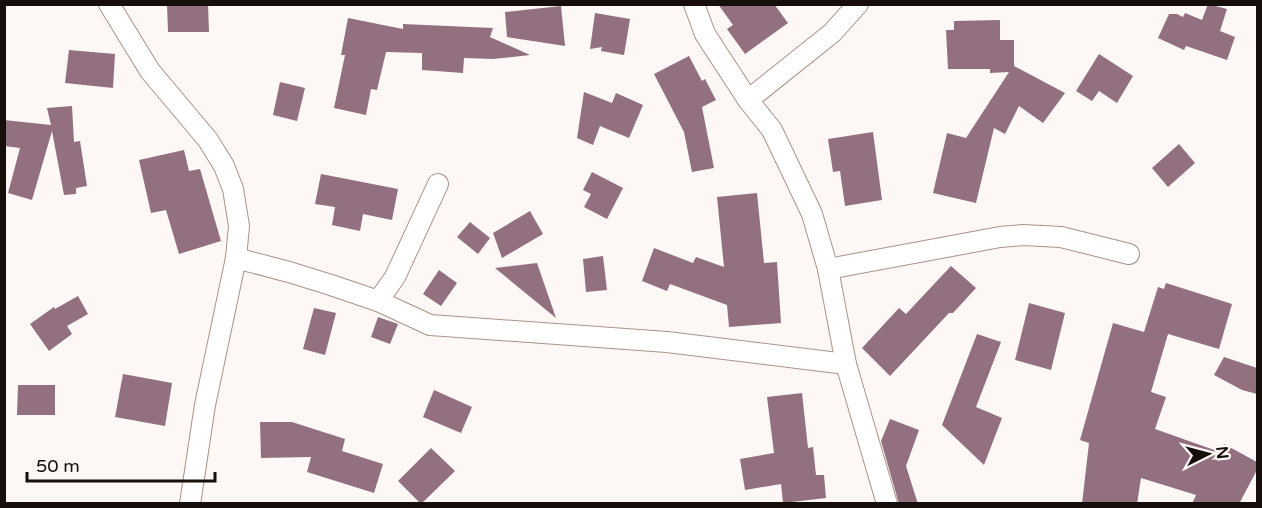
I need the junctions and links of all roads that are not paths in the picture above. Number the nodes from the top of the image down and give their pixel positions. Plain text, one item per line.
1 (109, 4) edge
2 (694, 4) edge
3 (858, 4) edge
4 (748, 100) junction
5 (438, 184) dead end
6 (1129, 254) dead end
7 (236, 258) junction
8 (828, 269) junction
9 (378, 301) junction
10 (846, 364) junction
11 (190, 504) edge
12 (887, 504) edge

1 - 7 street
2 - 4 street
3 - 4 street
4 - 8 street
5 - 9 street
6 - 8 street
7 - 9 street
7 - 11 street
8 - 10 street
9 - 10 street
10 - 12 street

